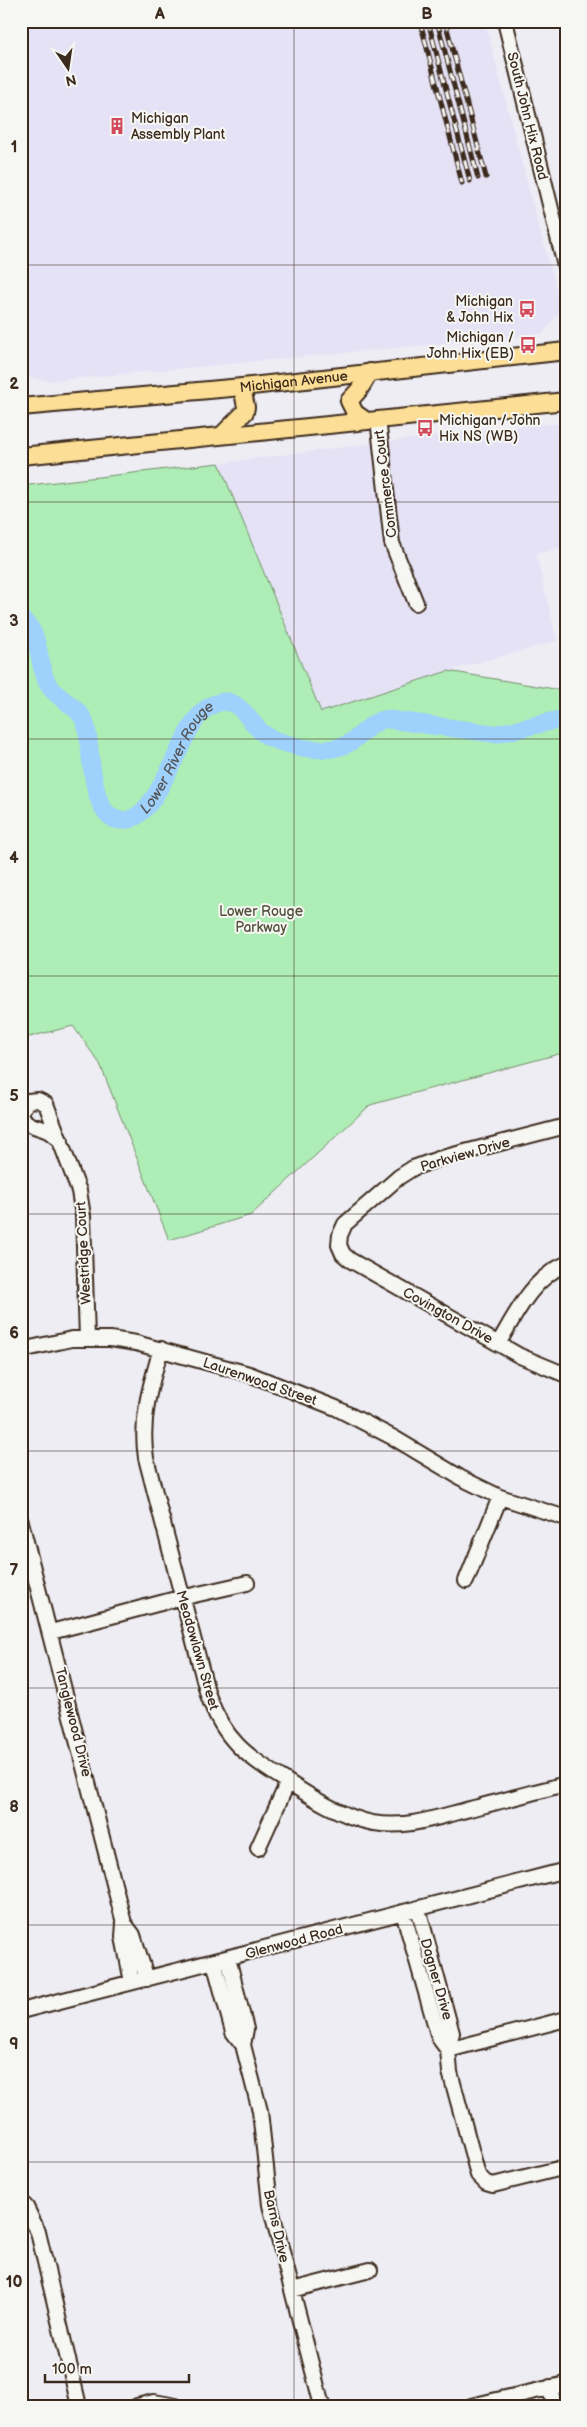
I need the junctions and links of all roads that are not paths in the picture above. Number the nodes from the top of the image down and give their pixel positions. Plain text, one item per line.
1 (505, 21) edge
2 (566, 270) edge
3 (566, 351) edge
4 (370, 372) junction
5 (242, 387) junction
6 (566, 401) edge
7 (21, 407) edge
8 (371, 420) junction
9 (222, 435) junction
10 (21, 456) edge
11 (416, 604) dead end
12 (566, 1126) edge
13 (61, 1141) dead end
14 (339, 1245) joint
15 (566, 1264) edge
16 (87, 1338) junction
17 (498, 1344) junction
18 (161, 1349) junction
19 (21, 1350) edge
20 (566, 1375) edge
21 (500, 1498) junction
22 (566, 1518) edge
23 (21, 1522) edge
24 (466, 1581) dead end
25 (247, 1583) dead end
26 (182, 1597) junction
27 (51, 1632) junction
28 (288, 1782) junction
29 (566, 1784) edge
30 (258, 1848) dead end
31 (566, 1870) edge
32 (418, 1908) junction
33 (403, 1912) junction
34 (124, 1923) junction
35 (221, 1960) junction
36 (147, 1978) junction
37 (132, 1982) junction
38 (21, 2011) edge
39 (566, 2019) edge
40 (448, 2050) junction
41 (566, 2167) edge
42 (21, 2202) edge
43 (370, 2270) dead end
44 (292, 2290) junction
45 (566, 2384) edge
46 (550, 2387) junction
47 (80, 2406) edge
48 (137, 2406) edge
49 (176, 2406) edge
50 (322, 2406) edge
51 (471, 2406) edge
52 (554, 2406) edge

1 - 2 street, South John Hix Road
3 - 4 main road, Michigan Avenue
4 - 5 main road, Michigan Avenue
4 - 8 main road
5 - 7 main road, Michigan Avenue
5 - 9 main road
6 - 8 main road
8 - 9 main road
8 - 11 street, Commerce Court
9 - 10 main road
12 - 14 street, Parkview Drive
13 - 16 street, Westridge Court
14 - 17 street, Covington Drive
15 - 17 street
16 - 18 street, Laurenwood Street
16 - 19 street, Laurenwood Street
17 - 20 street, Covington Drive
18 - 21 street, Laurenwood Street
18 - 26 street, Meadowlawn Street
21 - 22 street, Laurenwood Street
21 - 24 street
23 - 27 street, Tanglewood Drive
25 - 26 street
26 - 27 street
26 - 28 street, Meadowlawn Street
27 - 34 street, Tanglewood Drive
28 - 29 street, Meadowlawn Street
28 - 30 street
31 - 32 street, Glenwood Road
32 - 33 street, Glenwood Road
32 - 40 street, Dagner Drive
33 - 35 street, Glenwood Road
33 - 40 street, Dagner Drive
34 - 36 street, Tanglewood Drive
34 - 37 street, Tanglewood Drive
35 - 36 street, Glenwood Road
35 - 44 street, Barns Drive
36 - 37 street, Glenwood Road
37 - 38 street, Glenwood Road
39 - 40 street
40 - 41 street, Dagner Drive
42 - 47 street
43 - 44 street
44 - 50 street, Barns Drive
45 - 46 street
46 - 51 street
46 - 52 street
48 - 49 street

